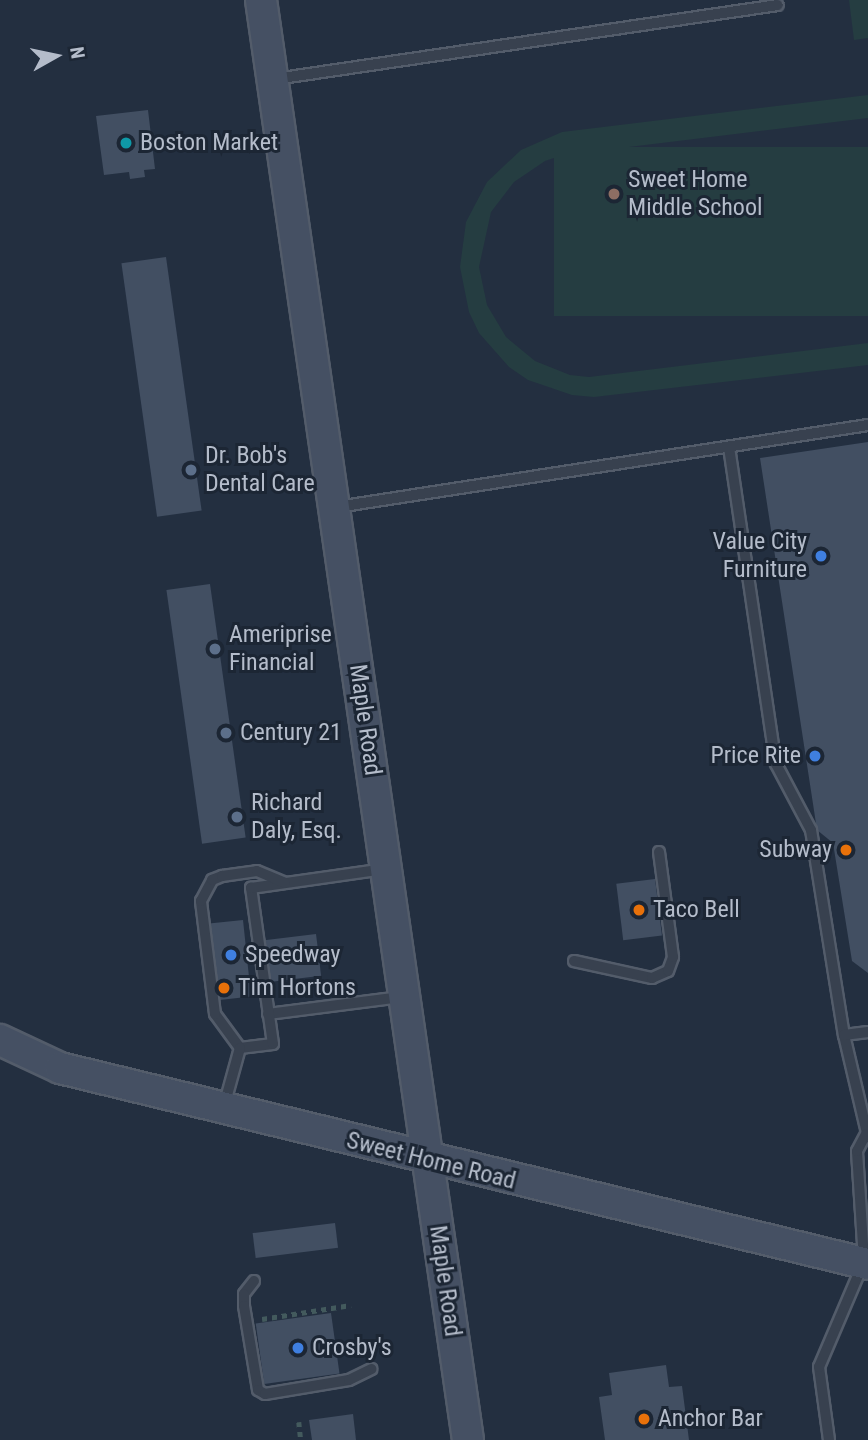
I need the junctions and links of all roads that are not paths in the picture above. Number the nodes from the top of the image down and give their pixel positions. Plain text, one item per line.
1 (261, 0) edge
2 (778, 5) dead end
3 (272, 79) junction
4 (868, 425) edge
5 (729, 447) junction
6 (334, 507) junction
7 (659, 852) dead end
8 (387, 869) junction
9 (285, 883) junction
10 (574, 961) dead end
11 (404, 996) junction
12 (268, 1014) junction
13 (868, 1032) edge
14 (844, 1035) junction
15 (0, 1040) edge
16 (240, 1048) junction
17 (223, 1110) junction
18 (867, 1135) edge
19 (427, 1156) junction
20 (867, 1260) edge
21 (254, 1281) dead end
22 (372, 1369) dead end
23 (468, 1440) edge
24 (829, 1440) edge

1 - 3 main road, Maple Road
2 - 3 lane
3 - 6 main road, Maple Road
4 - 5 lane
5 - 6 lane
5 - 14 lane
6 - 8 main road, Maple Road
7 - 10 lane
8 - 9 lane
8 - 11 main road, Maple Road
9 - 12 lane
9 - 16 lane
11 - 12 lane
11 - 19 main road, Maple Road
12 - 16 lane
13 - 14 lane
14 - 18 lane
15 - 17 main road, Sweet Home Road
16 - 17 lane
17 - 19 main road, Sweet Home Road
18 - 20 lane
19 - 20 main road, Sweet Home Road
19 - 23 main road, Maple Road
20 - 24 lane
21 - 22 lane

